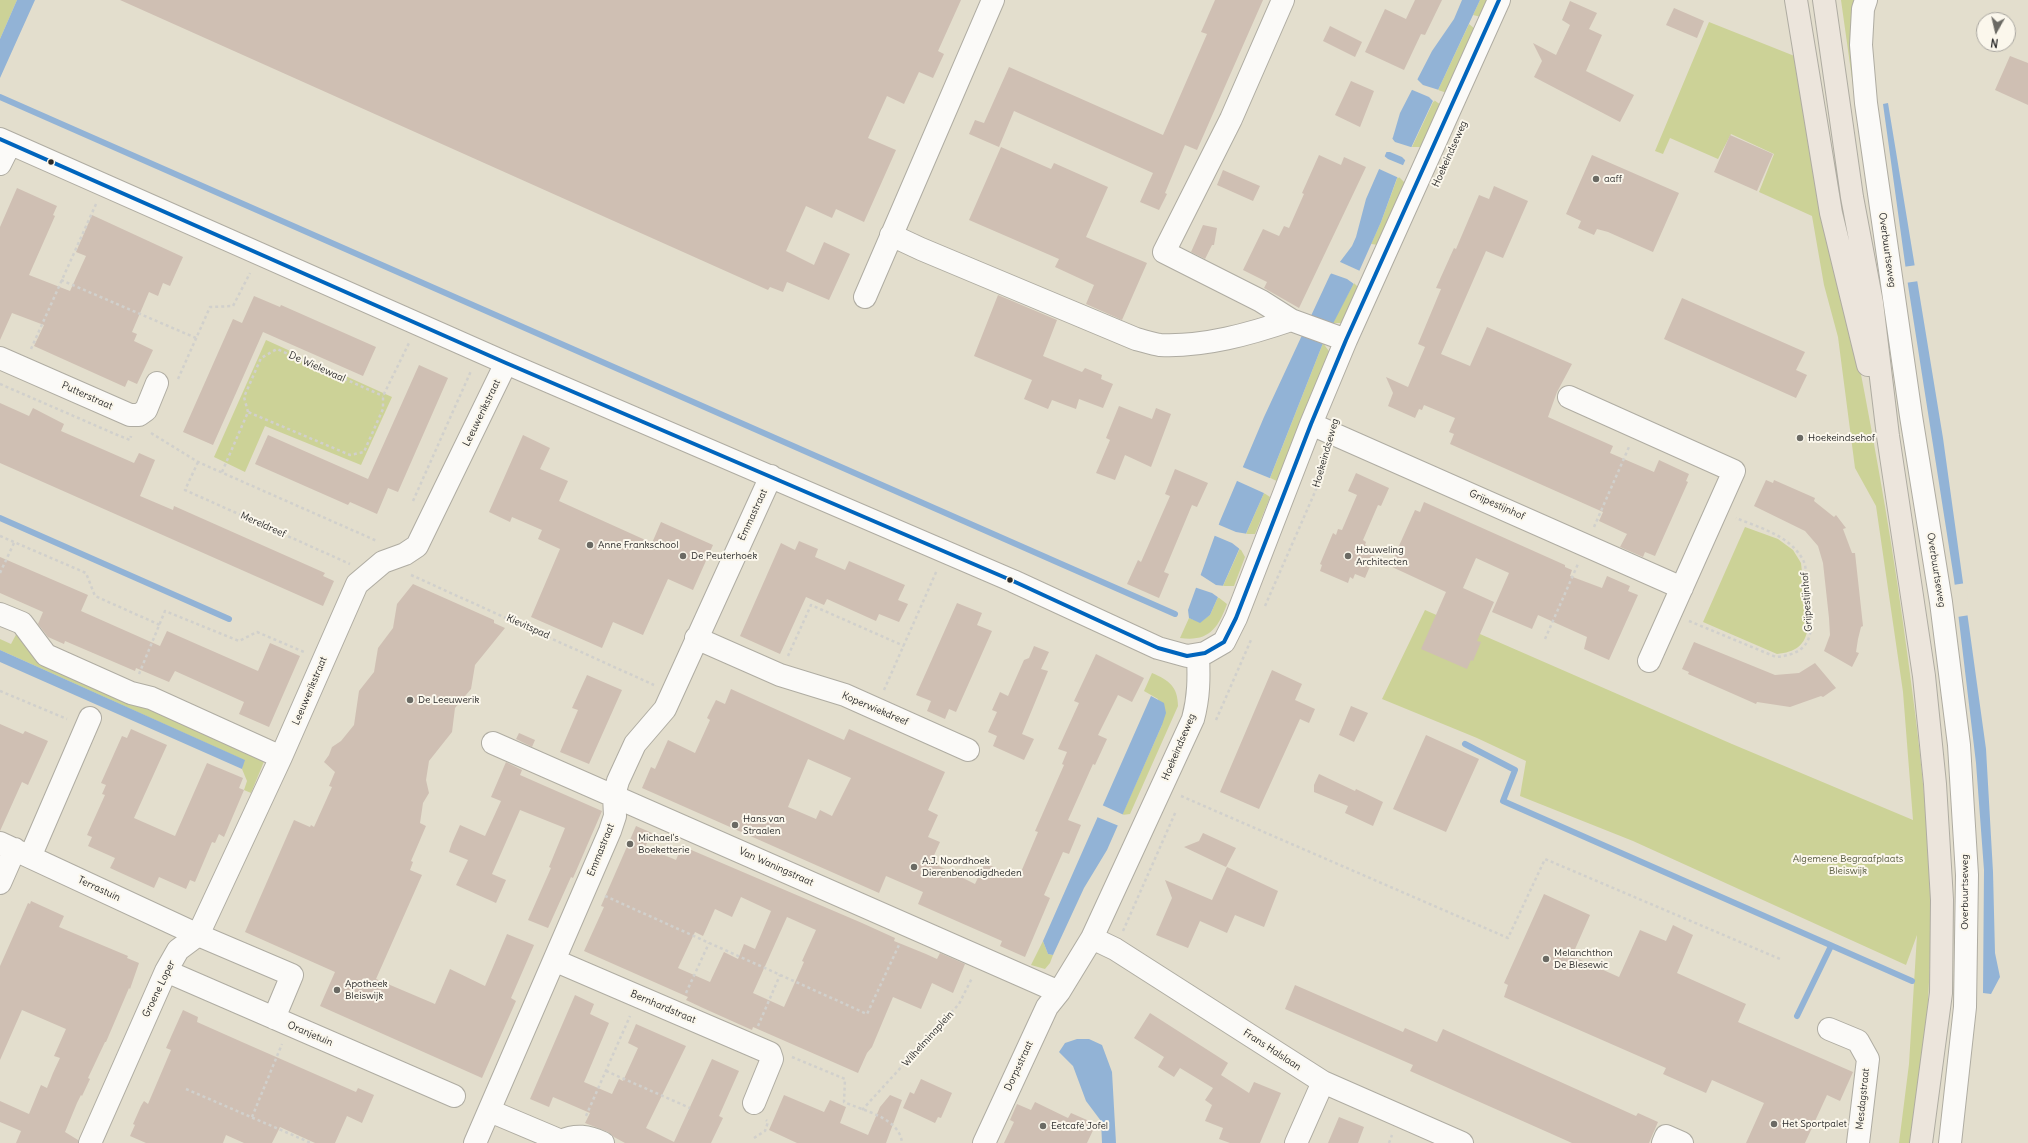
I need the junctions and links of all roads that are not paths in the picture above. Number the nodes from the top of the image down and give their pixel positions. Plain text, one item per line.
1 (993, 0) edge
2 (1283, 0) edge
3 (1499, 0) edge
4 (1796, 0) edge
5 (1824, 0) edge
6 (1866, 0) edge
7 (5, 141) edge
8 (0, 164) edge
9 (891, 235) junction
10 (864, 297) dead end
11 (1296, 322) junction
12 (1340, 338) junction
13 (0, 358) edge
14 (506, 363) junction
15 (166, 384) road end
16 (1569, 397) dead end
17 (1311, 424) junction
18 (1888, 436) junction
19 (771, 476) junction
20 (1682, 588) junction
21 (0, 614) edge
22 (696, 638) junction
23 (1198, 655) junction
24 (1649, 661) dead end
25 (88, 723) road end
26 (493, 743) dead end
27 (968, 750) dead end
28 (281, 757) junction
29 (614, 795) junction
30 (15, 850) edge
31 (0, 883) edge
32 (198, 935) junction
33 (1092, 938) junction
34 (556, 961) junction
35 (166, 971) junction
36 (1059, 992) junction
37 (282, 1022) junction
38 (1829, 1029) dead end
39 (1323, 1082) junction
40 (454, 1096) dead end
41 (754, 1104) dead end
42 (490, 1111) junction
43 (566, 1140) edge
44 (94, 1142) edge
45 (475, 1143) edge
46 (603, 1143) edge
47 (984, 1143) edge
48 (1296, 1143) edge
49 (1462, 1143) edge
50 (1858, 1143) edge
51 (1921, 1143) edge
52 (1950, 1143) edge

1 - 9 street
2 - 11 street
3 - 12 street, Hoekeindseweg
4 - 18 main road
5 - 18 main road
6 - 52 street, Overbuurtseweg
7 - 8 street
7 - 14 street
9 - 10 street
9 - 11 street
11 - 12 street
12 - 17 street, Hoekeindseweg
13 - 15 street, Putterstraat
14 - 19 street
14 - 28 street, Leeuwerikstraat
16 - 20 street
17 - 20 street, Grijpestijnhof
17 - 23 street, Hoekeindseweg
18 - 51 main road
19 - 22 street, Emmastraat
19 - 23 street
20 - 24 street
21 - 28 street
22 - 27 street, Koperwiekdreef
22 - 29 street, Emmastraat
23 - 33 street, Hoekeindseweg
25 - 30 street
26 - 29 street, Van Waningstraat
28 - 32 street, Groene Loper
29 - 34 street, Emmastraat
29 - 36 street, Van Waningstraat
30 - 31 street
30 - 32 street, Terrastuin
32 - 35 street, Groene Loper
32 - 37 street, Terrastuin
33 - 36 street, Hoekeindseweg
33 - 39 street, Frans Halslaan
34 - 41 street, Bernhardstraat
34 - 42 street, Emmastraat
35 - 37 street, Oranjetuin
35 - 44 street, Groene Loper
36 - 47 street, Dorpsstraat
37 - 40 street, Oranjetuin
38 - 50 street, Mesdagstraat
39 - 48 street
39 - 49 street, Frans Halslaan
42 - 43 street
42 - 45 street, Emmastraat
43 - 46 street

